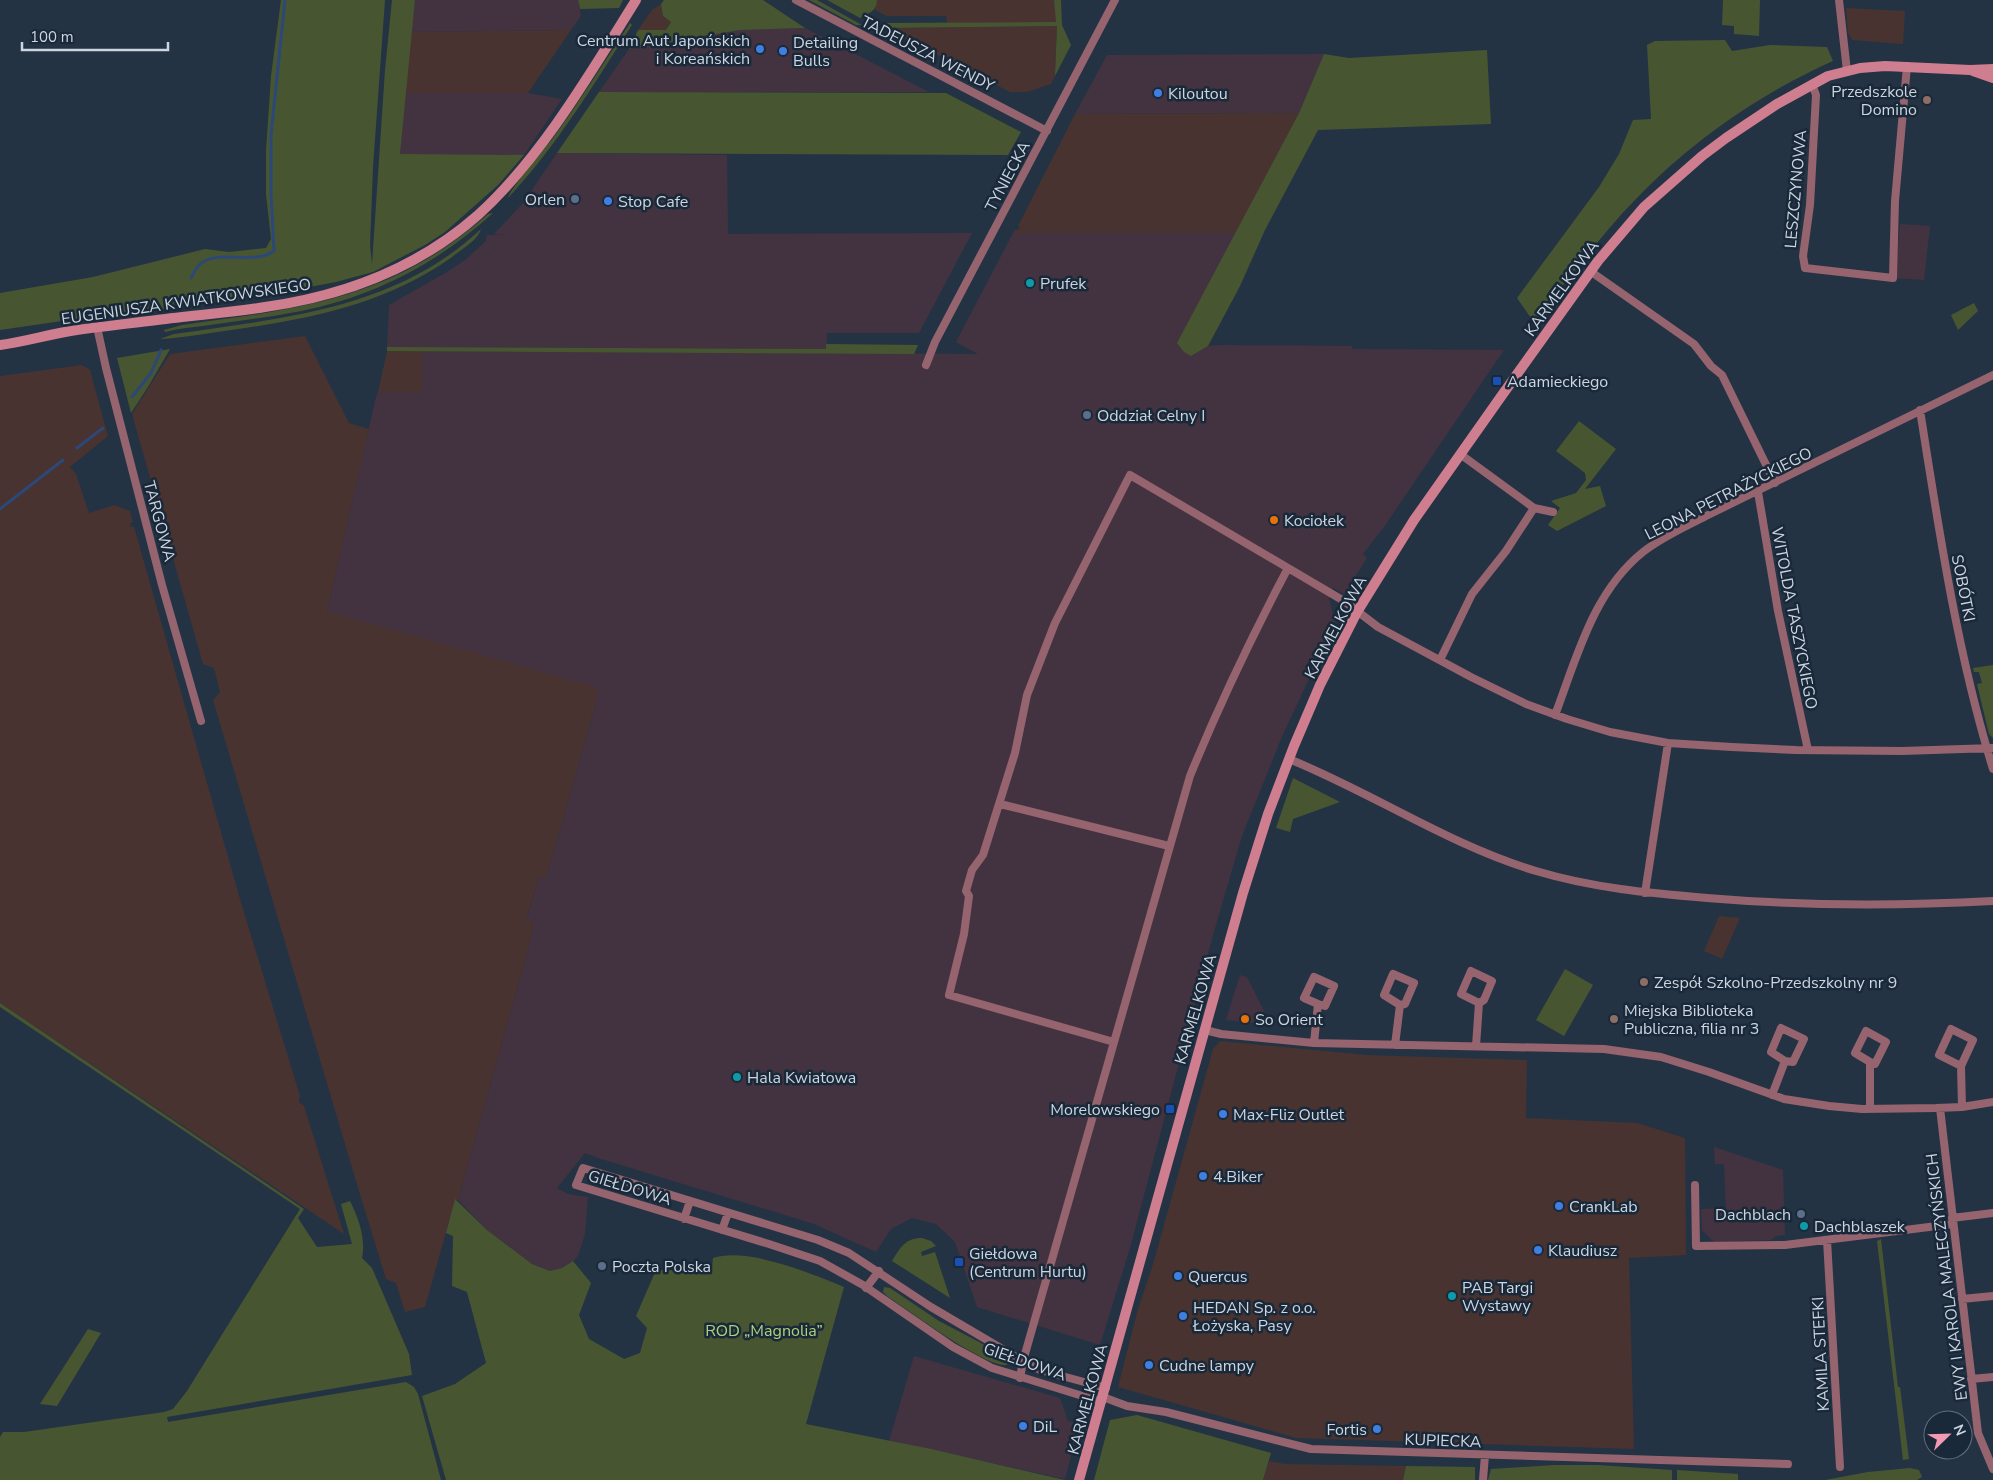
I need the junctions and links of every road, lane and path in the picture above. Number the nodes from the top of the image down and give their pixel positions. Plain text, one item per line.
1 (636, 0) edge
2 (796, 0) edge
3 (1115, 0) edge
4 (1839, 0) edge
5 (1907, 66) junction
6 (1993, 69) edge
7 (1970, 70) junction
8 (1847, 71) junction
9 (1993, 78) edge
10 (1812, 84) junction
11 (1046, 130) junction
12 (1590, 271) junction
13 (97, 327) junction
14 (0, 345) edge
15 (926, 365) dead end
16 (1993, 375) edge
17 (1920, 410) junction
18 (1460, 454) junction
19 (1775, 483) junction
20 (1758, 492) junction
21 (1534, 508) junction
22 (1553, 512) dead end
23 (1288, 568) junction
24 (1357, 612) junction
25 (1440, 660) junction
26 (1555, 715) junction
27 (200, 721) dead end
28 (1668, 743) junction
29 (1990, 748) edge
30 (1808, 750) junction
31 (1289, 759) junction
32 (1993, 769) edge
33 (1000, 804) junction
34 (1169, 846) junction
35 (1645, 893) junction
36 (1993, 901) edge
37 (1479, 1003) dead end
38 (1318, 1004) dead end
39 (1400, 1005) dead end
40 (1205, 1030) junction
41 (1114, 1042) junction
42 (1314, 1043) junction
43 (1395, 1045) junction
44 (1476, 1046) junction
45 (1784, 1061) junction
46 (1870, 1062) junction
47 (1961, 1066) junction
48 (1772, 1095) junction
49 (1993, 1102) edge
50 (1962, 1107) junction
51 (1940, 1108) junction
52 (1870, 1109) junction
53 (1695, 1185) dead end
54 (690, 1201) junction
55 (728, 1213) junction
56 (1993, 1213) edge
57 (684, 1219) junction
58 (1952, 1222) junction
59 (722, 1230) junction
60 (1827, 1240) junction
61 (878, 1271) junction
62 (866, 1288) junction
63 (1993, 1296) edge
64 (1962, 1299) junction
65 (1023, 1361) junction
66 (1993, 1377) edge
67 (1020, 1378) junction
68 (1971, 1379) junction
69 (1104, 1396) junction
70 (1485, 1455) junction
71 (1788, 1464) dead end
72 (1992, 1465) edge
73 (1840, 1467) dead end
74 (1080, 1480) edge
75 (1483, 1480) edge

1 - 13 street, EUGENIUSZA KWIATKOWSKIEGO
2 - 11 street, TADEUSZA WENDY
3 - 11 street, TYNIECKA
4 - 8 street
5 - 7 street, KARMELKOWA
5 - 8 street, KARMELKOWA
5 - 10 street, LESZCZYNOWA
6 - 7 street, KARMELKOWA
7 - 9 street, KARMELKOWA
8 - 10 street, KARMELKOWA
10 - 12 street, KARMELKOWA
11 - 15 street, TYNIECKA
12 - 18 street, KARMELKOWA
12 - 19 street
13 - 14 street, EUGENIUSZA KWIATKOWSKIEGO
13 - 27 street, TARGOWA
16 - 17 street, LEONA PETRAŻYCKIEGO
17 - 19 street, LEONA PETRAŻYCKIEGO
17 - 29 street, SOBÓTKI
18 - 21 street
18 - 24 street, KARMELKOWA
19 - 20 street, LEONA PETRAŻYCKIEGO
20 - 26 street, LEONA PETRAŻYCKIEGO
20 - 30 street, WITOLDA TASZYCKIEGO
21 - 22 street
21 - 25 street
23 - 24 street
23 - 33 street
23 - 34 street
24 - 25 street
24 - 31 street, KARMELKOWA
25 - 26 street
26 - 28 street
28 - 30 street
28 - 35 street
29 - 30 street
29 - 32 street, SOBÓTKI
31 - 35 street
31 - 40 street, KARMELKOWA
33 - 34 street
33 - 41 street
34 - 41 street
35 - 36 street
37 - 44 street
38 - 42 street
39 - 43 street
40 - 42 street
40 - 69 street, KARMELKOWA
41 - 65 street
42 - 43 street
43 - 44 street
44 - 48 street
45 - 45 street
45 - 48 street
46 - 46 street
46 - 52 street
47 - 47 street
47 - 50 street
48 - 52 street
49 - 50 street
50 - 51 street
51 - 52 street
51 - 58 street, EWY I KAROLA MALECZYŃSKICH
53 - 60 street
54 - 55 street, GIEŁDOWA
54 - 57 street
54 - 57 street, GIEŁDOWA
55 - 59 street
55 - 61 street, GIEŁDOWA
56 - 58 street
57 - 59 street, GIEŁDOWA
58 - 60 street
58 - 64 street, EWY I KAROLA MALECZYŃSKICH
59 - 62 street, GIEŁDOWA
60 - 73 street, KAMILA STEFKI
61 - 62 street
61 - 65 street, GIEŁDOWA
62 - 67 street, GIEŁDOWA
63 - 64 street
64 - 68 street, EWY I KAROLA MALECZYŃSKICH
65 - 67 street
65 - 69 street, GIEŁDOWA
66 - 68 street
67 - 69 street, GIEŁDOWA
68 - 72 street, EWY I KAROLA MALECZYŃSKICH
69 - 70 street, KUPIECKA
69 - 74 street, KARMELKOWA
70 - 71 street, KUPIECKA
70 - 75 street

